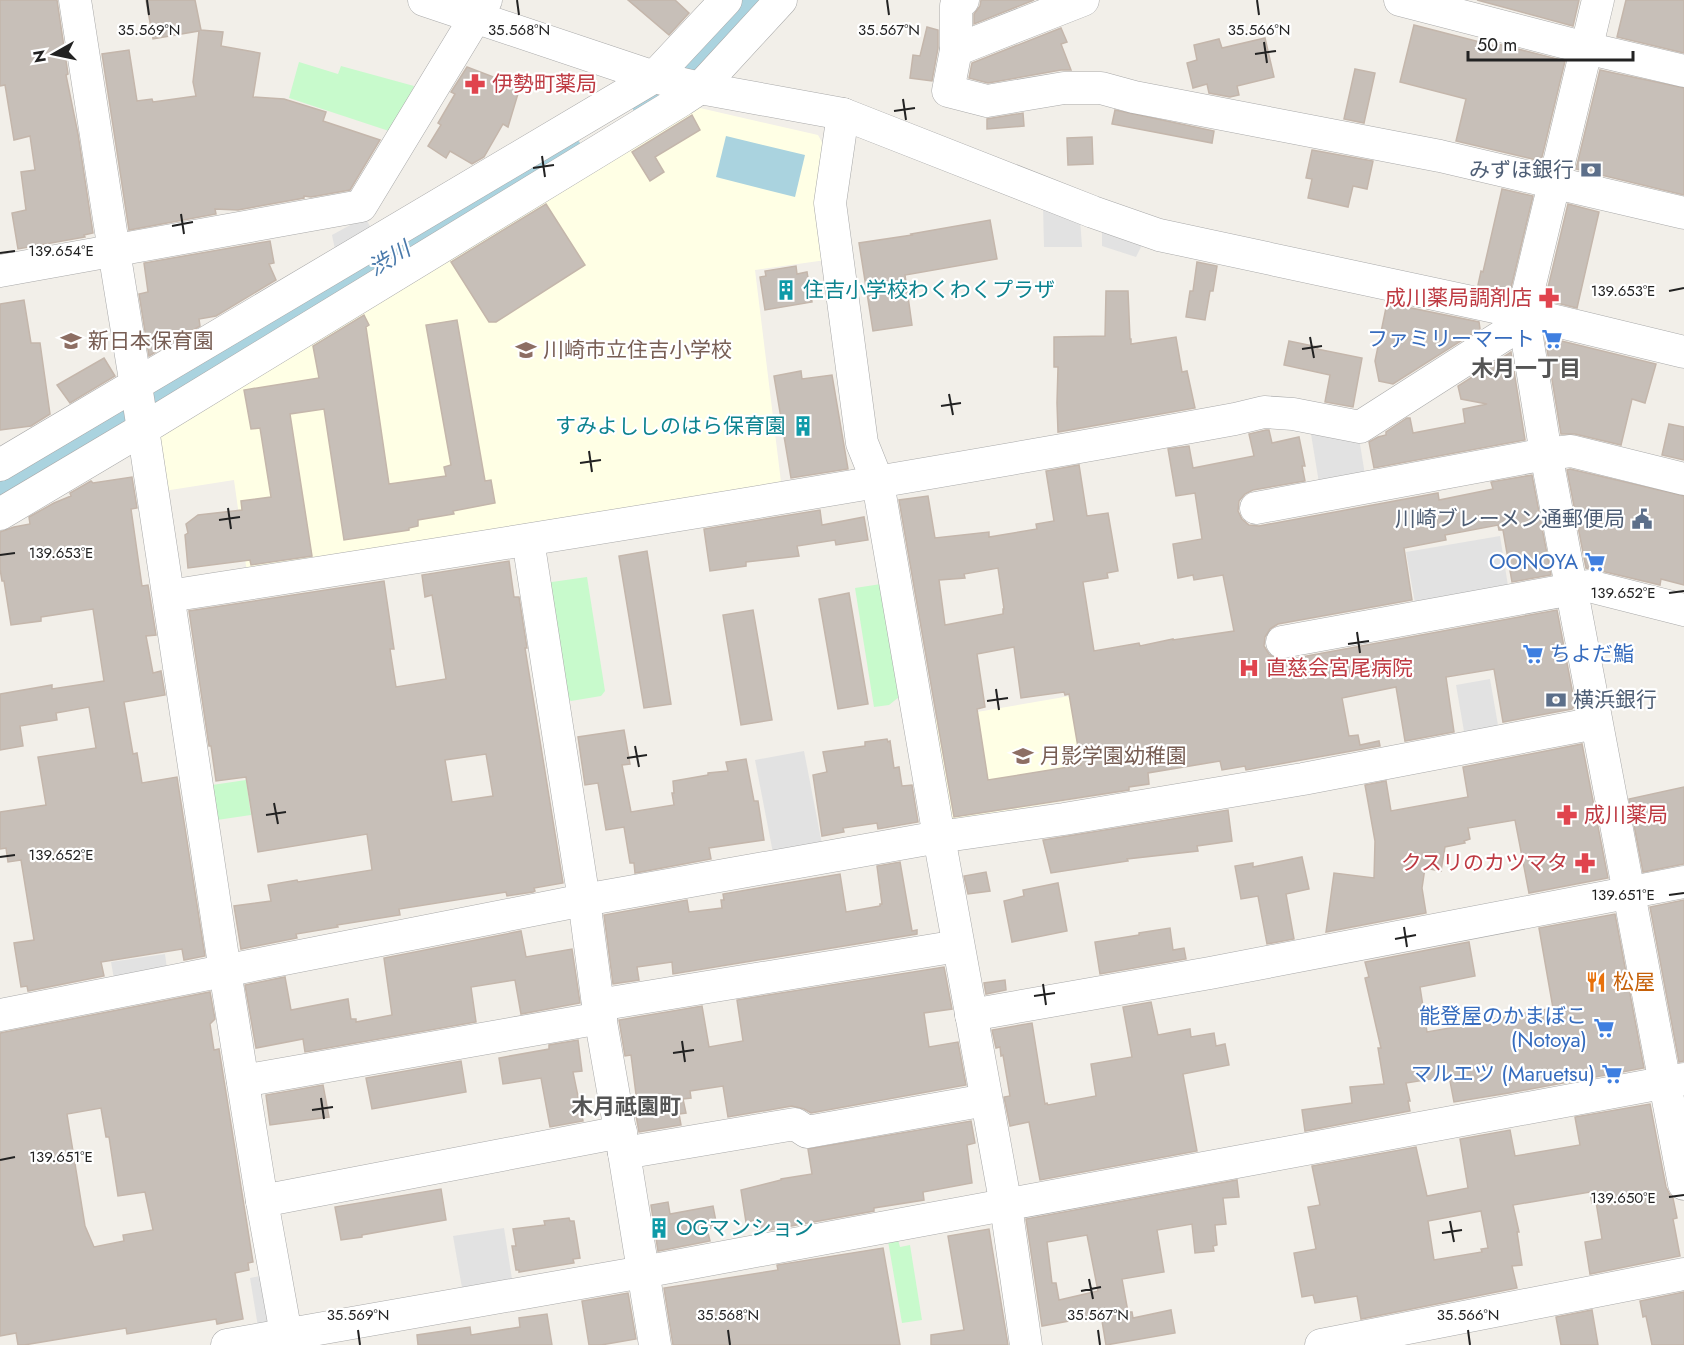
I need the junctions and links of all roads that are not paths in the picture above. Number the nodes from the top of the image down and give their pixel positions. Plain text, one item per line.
1 (75, 0) edge
2 (424, 0) edge
3 (726, 0) edge
4 (781, 0) edge
5 (963, 0) edge
6 (1083, 0) edge
7 (1400, 0) edge
8 (1598, 0) edge
9 (480, 8) edge
10 (1469, 9) edge
11 (1586, 48) junction
12 (956, 50) junction
13 (1684, 71) edge
14 (654, 77) junction
15 (700, 88) junction
16 (843, 114) junction
17 (1554, 182) junction
18 (1684, 213) edge
19 (114, 252) junction
20 (0, 271) edge
21 (1523, 313) junction
22 (1684, 352) edge
23 (136, 385) junction
24 (143, 429) junction
25 (1546, 454) junction
26 (0, 465) edge
27 (1684, 479) edge
28 (878, 483) junction
29 (1256, 508) dead end
30 (0, 513) edge
31 (528, 540) junction
32 (1572, 588) junction
33 (169, 596) junction
34 (1684, 610) edge
35 (1282, 642) dead end
36 (1596, 723) junction
37 (939, 837) junction
38 (1684, 882) edge
39 (1629, 892) junction
40 (584, 900) junction
41 (958, 946) junction
42 (225, 971) junction
43 (599, 1012) junction
44 (0, 1015) edge
45 (971, 1016) junction
46 (243, 1081) junction
47 (1674, 1081) edge
48 (986, 1100) junction
49 (622, 1142) junction
50 (1683, 1178) edge
51 (262, 1202) junction
52 (1006, 1206) junction
53 (643, 1272) junction
54 (1684, 1274) edge
55 (287, 1340) edge
56 (227, 1345) edge
57 (654, 1345) edge
58 (1026, 1345) edge
59 (1321, 1345) edge

1 - 19 street
2 - 9 street
3 - 14 street
4 - 15 street
5 - 12 street
6 - 12 street
7 - 10 street
8 - 11 street
9 - 14 street
9 - 19 street
10 - 11 street
11 - 13 street
11 - 17 street
12 - 17 street
14 - 15 street
14 - 23 street
15 - 16 street
15 - 24 street
16 - 21 street
16 - 28 street
17 - 18 street
17 - 21 street
19 - 20 street
19 - 23 street
21 - 22 street
21 - 25 street
21 - 28 street
23 - 24 street
23 - 26 street
24 - 30 street
24 - 33 street
25 - 27 street
25 - 29 street
25 - 32 street
28 - 31 street
28 - 37 street
31 - 33 street
31 - 40 street
32 - 34 street
32 - 35 street
32 - 36 street
33 - 42 street
36 - 37 street
36 - 39 street
37 - 40 street
37 - 41 street
38 - 39 street
39 - 45 street
39 - 47 street
40 - 42 street
40 - 43 street
41 - 43 street
41 - 45 street
42 - 44 street
42 - 46 street
43 - 46 street
43 - 49 street
45 - 48 street
46 - 51 street
47 - 50 street
47 - 52 street
48 - 49 street
48 - 52 street
49 - 51 street
49 - 53 street
51 - 55 street
52 - 53 street
52 - 58 street
53 - 55 street
53 - 57 street
54 - 59 street
55 - 56 street

